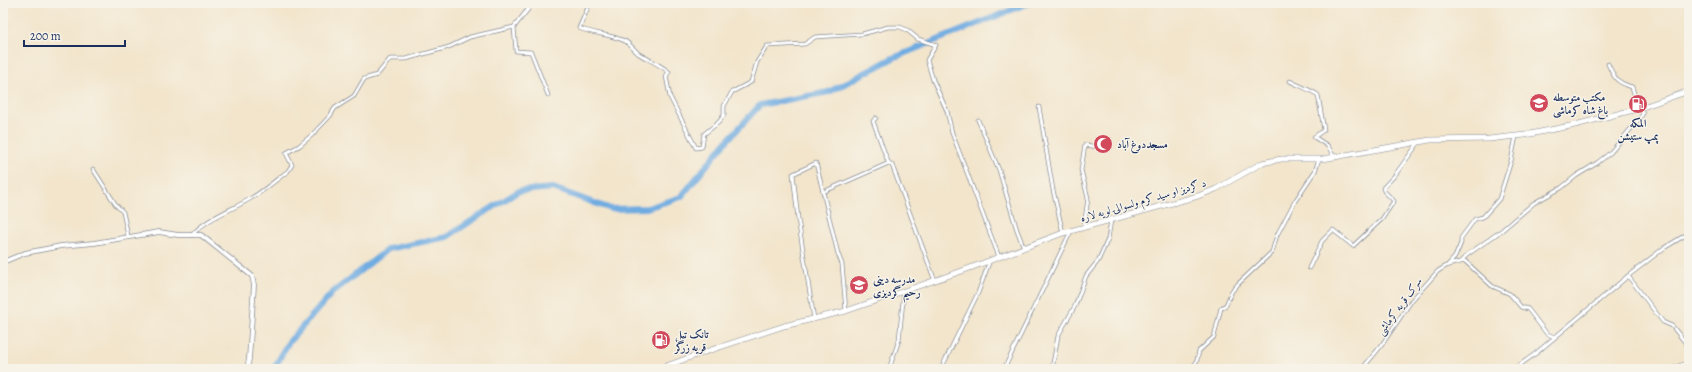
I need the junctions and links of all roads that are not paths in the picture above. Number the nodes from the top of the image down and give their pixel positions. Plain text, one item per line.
1 (533, 3) edge
2 (590, 3) edge
3 (514, 27) junction
4 (1608, 64) dead end
5 (1290, 81) dead end
6 (1689, 90) edge
7 (548, 95) dead end
8 (1039, 107) dead end
9 (1641, 108) junction
10 (876, 118) dead end
11 (978, 120) dead end
12 (1516, 136) junction
13 (1419, 142) junction
14 (1105, 148) dead end
15 (1335, 157) junction
16 (1319, 159) junction
17 (890, 162) junction
18 (93, 169) dead end
19 (823, 192) junction
20 (1111, 220) junction
21 (1084, 227) junction
22 (1071, 231) junction
23 (1063, 233) junction
24 (1689, 233) edge
25 (192, 235) junction
26 (128, 236) junction
27 (1024, 248) junction
28 (999, 257) junction
29 (990, 260) junction
30 (3, 262) edge
31 (1460, 262) junction
32 (1448, 265) junction
33 (1309, 268) dead end
34 (1628, 276) junction
35 (935, 281) junction
36 (904, 291) junction
37 (846, 311) junction
38 (814, 319) junction
39 (1555, 337) junction
40 (1689, 347) edge
41 (1689, 362) edge
42 (247, 369) edge
43 (658, 369) edge
44 (889, 369) edge
45 (941, 369) edge
46 (1004, 369) edge
47 (1052, 369) edge
48 (1192, 369) edge
49 (1362, 369) edge
50 (1514, 369) edge
51 (1671, 369) edge

1 - 3 street
2 - 28 street
3 - 7 street
3 - 25 street
4 - 9 street
5 - 15 street
6 - 9 highway, د ګردیز او سید کرم ولسوالۍ لویه لاره
8 - 23 street
9 - 12 highway, د ګردیز او سید کرم ولسوالۍ لویه لاره
9 - 31 street
10 - 17 street
11 - 27 street
12 - 13 highway, د ګردیز او سید کرم ولسوالۍ لویه لاره
12 - 32 street, سرک قریه کرماشی
13 - 15 highway, د ګردیز او سید کرم ولسوالۍ لویه لاره
13 - 33 street
14 - 21 street
15 - 16 highway, د ګردیز او سید کرم ولسوالۍ لویه لاره
16 - 20 highway, د ګردیز او سید کرم ولسوالۍ لویه لاره
16 - 48 street
17 - 19 street
17 - 35 street
18 - 26 street
19 - 37 street
19 - 38 street
20 - 21 highway, د ګردیز او سید کرم ولسوالۍ لویه لاره
20 - 47 street
21 - 22 highway, د ګردیز او سید کرم ولسوالۍ لویه لاره
22 - 23 highway, د ګردیز او سید کرم ولسوالۍ لویه لاره
22 - 46 street
23 - 27 highway, د ګردیز او سید کرم ولسوالۍ لویه لاره
24 - 34 street
25 - 26 street
25 - 42 street
26 - 30 street
27 - 28 highway, د ګردیز او سید کرم ولسوالۍ لویه لاره
28 - 29 highway, د ګردیز او سید کرم ولسوالۍ لویه لاره
29 - 35 highway, د ګردیز او سید کرم ولسوالۍ لویه لاره
29 - 45 street
31 - 32 street
31 - 39 street
32 - 49 street, سرک قریه کرماشی
34 - 39 street
34 - 40 street
35 - 36 highway, د ګردیز او سید کرم ولسوالۍ لویه لاره
36 - 37 highway, د ګردیز او سید کرم ولسوالۍ لویه لاره
36 - 44 street
37 - 38 highway, د ګردیز او سید کرم ولسوالۍ لویه لاره
38 - 43 highway, د ګردیز او سید کرم ولسوالۍ لویه لاره
39 - 50 street
41 - 51 street

